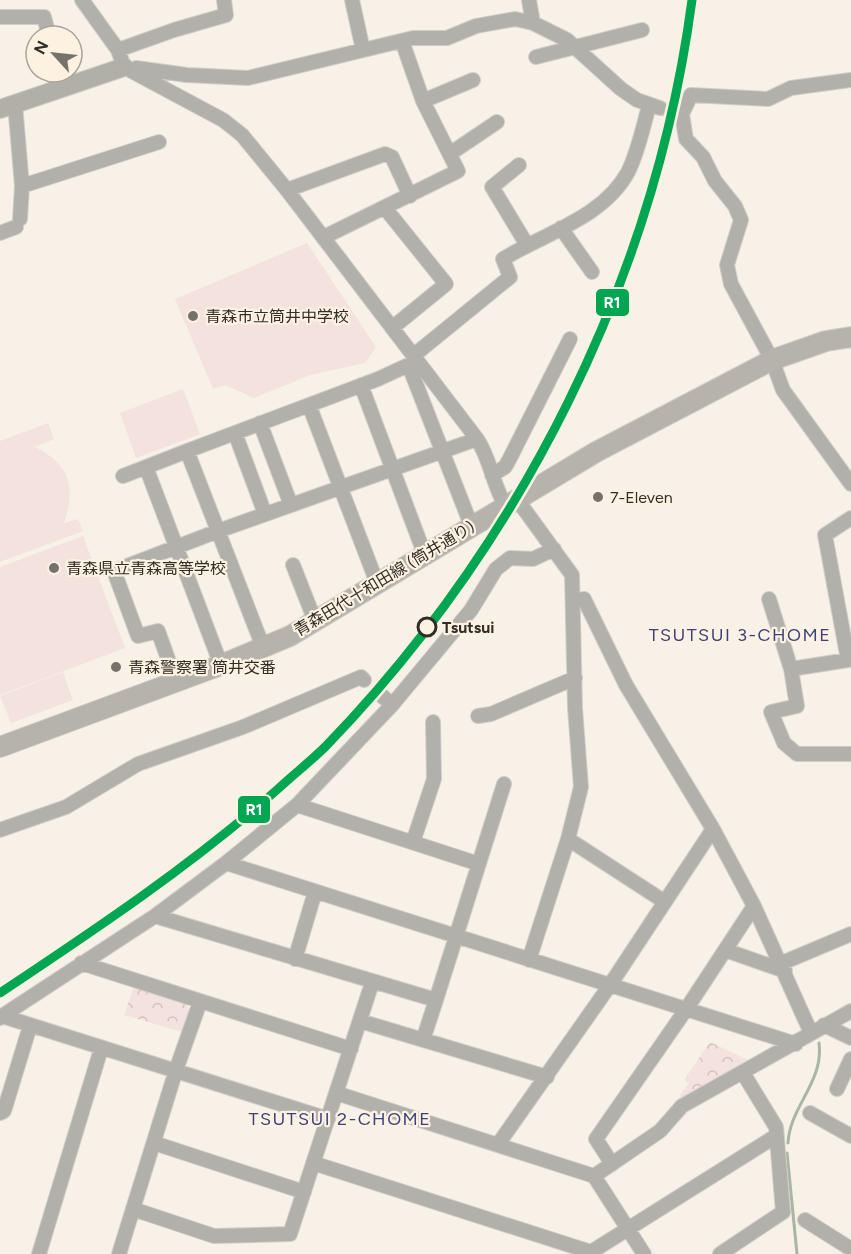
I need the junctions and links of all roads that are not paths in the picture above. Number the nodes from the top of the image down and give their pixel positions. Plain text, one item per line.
1 (82, 0) edge
2 (224, 0) edge
3 (529, 0) edge
4 (355, 1) edge
5 (0, 17) edge
6 (533, 23) junction
7 (46, 24) edge
8 (642, 30) dead end
9 (402, 40) junction
10 (577, 47) junction
11 (363, 50) junction
12 (536, 57) dead end
13 (121, 58) junction
14 (84, 71) edge
15 (473, 80) dead end
16 (851, 80) edge
17 (50, 84) edge
18 (423, 101) junction
19 (7, 106) edge
20 (497, 122) dead end
21 (159, 142) dead end
22 (451, 153) junction
23 (519, 165) dead end
24 (21, 186) junction
25 (287, 190) junction
26 (410, 196) junction
27 (385, 208) junction
28 (561, 228) junction
29 (0, 232) edge
30 (324, 237) junction
31 (526, 245) junction
32 (592, 272) dead end
33 (392, 328) junction
34 (851, 337) edge
35 (570, 339) dead end
36 (772, 360) junction
37 (413, 361) junction
38 (361, 385) junction
39 (309, 405) junction
40 (260, 423) junction
41 (234, 433) junction
42 (477, 439) junction
43 (187, 451) junction
44 (442, 453) junction
45 (146, 467) junction
46 (391, 470) junction
47 (492, 474) junction
48 (123, 476) dead end
49 (851, 484) edge
50 (340, 488) junction
51 (510, 501) junction
52 (291, 505) junction
53 (265, 514) junction
54 (851, 518) edge
55 (471, 525) junction
56 (218, 531) junction
57 (176, 547) junction
58 (554, 549) junction
59 (424, 553) junction
60 (293, 565) dead end
61 (377, 583) junction
62 (769, 599) dead end
63 (573, 601) junction
64 (315, 621) junction
65 (848, 641) edge
66 (263, 647) junction
67 (221, 665) junction
68 (791, 669) junction
69 (575, 678) junction
70 (364, 680) dead end
71 (176, 681) junction
72 (380, 694) dead end
73 (392, 705) junction
74 (478, 716) dead end
75 (433, 722) dead end
76 (0, 747) edge
77 (851, 754) edge
78 (504, 784) dead end
79 (297, 805) junction
80 (713, 829) junction
81 (0, 830) edge
82 (568, 839) junction
83 (412, 842) junction
84 (226, 863) junction
85 (479, 864) junction
86 (315, 892) junction
87 (665, 902) junction
88 (754, 906) junction
89 (155, 916) junction
90 (851, 934) edge
91 (456, 937) junction
92 (725, 950) junction
93 (295, 959) junction
94 (529, 960) junction
95 (81, 963) junction
96 (783, 967) junction
97 (372, 983) junction
98 (610, 985) junction
99 (435, 1000) junction
100 (200, 1002) junction
101 (687, 1008) junction
102 (851, 1011) edge
103 (1, 1017) edge
104 (360, 1021) junction
105 (824, 1025) junction
106 (30, 1026) junction
107 (811, 1033) junction
108 (851, 1038) edge
109 (423, 1040) junction
110 (796, 1044) junction
111 (101, 1049) junction
112 (351, 1049) junction
113 (851, 1059) edge
114 (176, 1070) junction
115 (743, 1073) junction
116 (547, 1077) junction
117 (837, 1089) dead end
118 (336, 1093) junction
119 (2, 1112) edge
120 (810, 1113) dead end
121 (328, 1119) junction
122 (0, 1125) edge
123 (776, 1136) junction
124 (851, 1136) edge
125 (153, 1143) junction
126 (499, 1143) junction
127 (313, 1163) junction
128 (612, 1164) junction
129 (594, 1176) junction
130 (304, 1192) junction
131 (133, 1209) junction
132 (805, 1220) dead end
133 (628, 1229) junction
134 (851, 1249) edge
135 (39, 1254) edge
136 (119, 1254) edge
137 (644, 1254) edge
138 (720, 1254) edge

1 - 13 street
2 - 13 street
3 - 6 street
4 - 11 street
5 - 7 street
6 - 9 street
6 - 10 street
8 - 10 street
9 - 11 street
9 - 18 street
10 - 12 street
10 - 28 street
11 - 13 street
13 - 14 street
13 - 25 street
15 - 18 street
16 - 36 street
17 - 19 street
18 - 22 street
19 - 24 street
20 - 22 street
21 - 24 street
22 - 26 street
23 - 31 street
24 - 29 street
25 - 26 street
25 - 30 street
26 - 27 street
27 - 30 street
27 - 33 street
28 - 31 street
28 - 32 street
30 - 33 street
31 - 37 street
33 - 37 street
34 - 36 main road, 青森田代十和田線 (筒井通り)
35 - 47 street
36 - 49 street
36 - 51 main road, 青森田代十和田線 (筒井通り)
37 - 38 street
37 - 42 street
37 - 44 street
38 - 39 street
38 - 46 street
39 - 40 street
39 - 50 street
40 - 41 street
40 - 52 street
41 - 43 street
41 - 53 street
42 - 44 street
42 - 47 street
43 - 45 street
43 - 56 street
44 - 46 street
44 - 55 street
45 - 48 street
45 - 57 street
46 - 50 street
46 - 59 street
47 - 51 street
50 - 52 street
50 - 61 street
51 - 55 main road, 青森田代十和田線 (筒井通り)
51 - 58 street
52 - 53 street
53 - 56 street
54 - 65 street
55 - 59 main road, 青森田代十和田線 (筒井通り)
56 - 57 street
56 - 66 street
57 - 67 street
57 - 71 street
58 - 63 street
58 - 73 street
59 - 61 main road, 青森田代十和田線 (筒井通り)
60 - 64 street
61 - 64 main road, 青森田代十和田線 (筒井通り)
62 - 68 street
63 - 69 street
63 - 80 street
64 - 66 main road, 青森田代十和田線 (筒井通り)
65 - 68 street
66 - 67 main road, 青森田代十和田線 (筒井通り)
67 - 71 main road, 青森田代十和田線 (筒井通り)
68 - 77 street
69 - 74 street
69 - 82 street
70 - 81 street
71 - 76 main road, 青森田代十和田線 (筒井通り)
72 - 73 street
73 - 79 street
75 - 83 street
78 - 85 street
79 - 83 street
79 - 84 street
80 - 87 street
80 - 88 street
82 - 87 street
82 - 94 street
83 - 85 street
84 - 86 street
84 - 89 street
85 - 91 street
86 - 91 street
86 - 93 street
87 - 98 street
88 - 92 street
88 - 96 street
89 - 93 street
89 - 95 street
90 - 96 street
91 - 94 street
91 - 99 street
92 - 96 street
92 - 101 street
93 - 97 street
94 - 98 street
95 - 100 street
95 - 103 street
96 - 107 street
97 - 99 street
97 - 104 street
98 - 101 street
98 - 116 street
99 - 109 street
100 - 112 street
100 - 114 street
101 - 110 street
101 - 128 street
102 - 105 street
103 - 106 street
104 - 109 street
104 - 112 street
105 - 107 street
105 - 108 street
106 - 111 street
106 - 119 street
107 - 110 street
109 - 116 street
110 - 115 street
111 - 114 street
111 - 135 street
112 - 118 street
113 - 117 street
114 - 121 street
114 - 125 street
115 - 123 street
115 - 128 street
116 - 126 street
118 - 121 street
118 - 126 street
119 - 122 street
120 - 124 street
121 - 127 street
123 - 133 street
123 - 138 street
125 - 130 street
125 - 131 street
126 - 129 street
127 - 130 street
127 - 133 street
128 - 129 street
129 - 133 street
130 - 131 street
131 - 136 street
132 - 134 street
133 - 137 street

